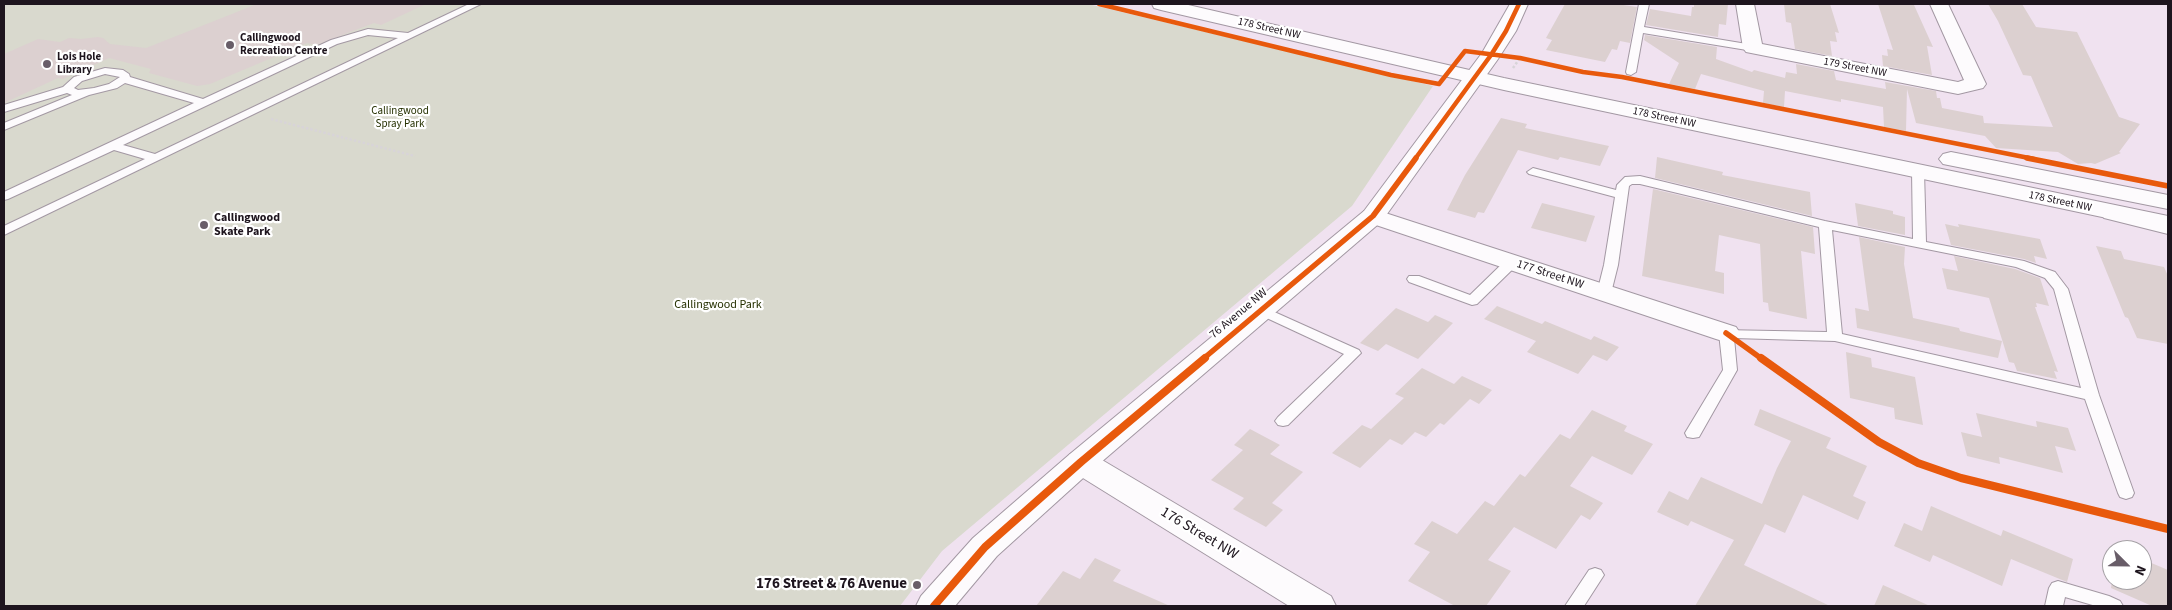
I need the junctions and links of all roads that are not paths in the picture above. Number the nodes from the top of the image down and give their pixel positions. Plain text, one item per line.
1 (476, 4) edge
2 (1161, 4) edge
3 (1215, 4) edge
4 (1519, 4) edge
5 (1644, 4) edge
6 (1745, 4) edge
7 (1939, 4) edge
8 (1639, 29) junction
9 (409, 36) junction
10 (1753, 48) junction
11 (1480, 70) junction
12 (1631, 72) dead end
13 (124, 79) junction
14 (68, 89) junction
15 (86, 93) junction
16 (204, 103) junction
17 (4, 109) edge
18 (4, 127) edge
19 (113, 146) junction
20 (156, 158) junction
21 (1918, 171) junction
22 (1533, 172) dead end
23 (1621, 195) junction
24 (4, 196) edge
25 (2168, 202) edge
26 (1373, 216) junction
27 (1825, 225) junction
28 (2168, 226) edge
29 (4, 231) edge
30 (1920, 244) junction
31 (1512, 262) junction
32 (1414, 279) dead end
33 (1604, 293) junction
34 (1261, 310) junction
35 (1726, 333) junction
36 (1835, 337) junction
37 (2091, 395) junction
38 (1283, 422) dead end
39 (1693, 433) dead end
40 (1080, 462) junction
41 (2126, 493) dead end
42 (1595, 575) dead end
43 (934, 606) edge
44 (1318, 606) edge
45 (1574, 606) edge
46 (2054, 606) edge
47 (2114, 606) edge

1 - 9 lane
2 - 11 main road, 178 Street NW
3 - 11 main road, 178 Street NW
4 - 11 main road, 76 Avenue NW
5 - 8 lane
6 - 10 main road
7 - 10 main road, 179 Street NW
8 - 10 lane
8 - 12 lane
9 - 16 lane
9 - 20 lane
11 - 21 main road, 178 Street NW
11 - 25 main road, 178 Street NW
11 - 26 main road, 76 Avenue NW
13 - 14 lane
13 - 15 lane
13 - 16 lane
14 - 15 lane
14 - 17 lane
15 - 18 lane
16 - 19 lane
19 - 20 lane
19 - 24 lane
20 - 29 lane
21 - 28 main road, 178 Street NW
21 - 30 lane
22 - 23 lane
23 - 27 lane
23 - 33 lane
26 - 31 main road, 177 Street NW
26 - 34 main road, 76 Avenue NW
27 - 30 lane
27 - 36 lane
30 - 37 lane
31 - 32 lane
31 - 33 main road, 177 Street NW
33 - 35 main road, 177 Street NW
34 - 38 lane
34 - 40 main road, 76 Avenue NW
35 - 36 lane
35 - 39 lane
36 - 37 lane
37 - 41 lane
40 - 43 main road, 76 Avenue NW
40 - 44 main road, 176 Street NW
42 - 45 lane
46 - 47 lane

